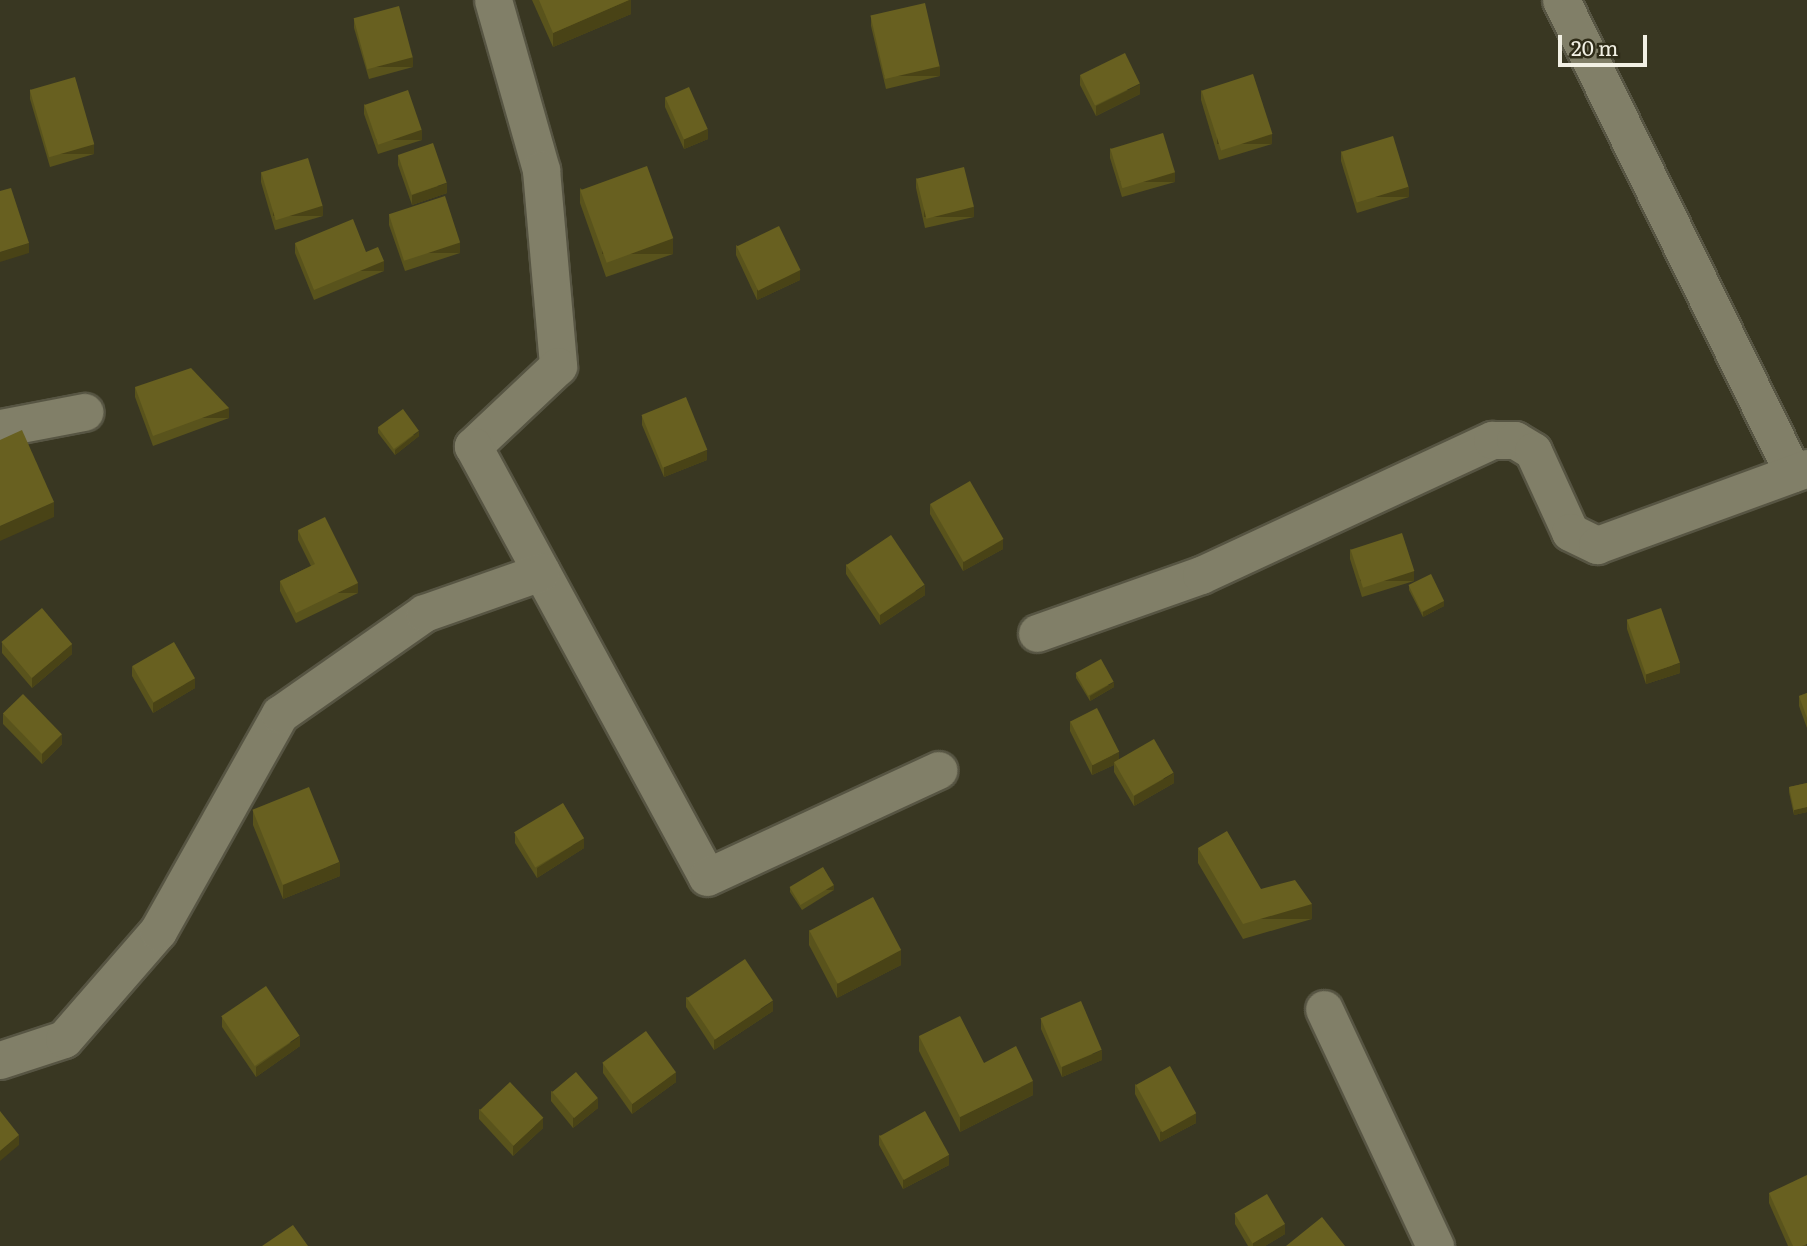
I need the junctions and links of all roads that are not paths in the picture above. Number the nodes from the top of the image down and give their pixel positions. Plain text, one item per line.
1 (493, 0) edge
2 (1561, 0) edge
3 (84, 412) dead end
4 (0, 428) edge
5 (1800, 470) edge
6 (541, 572) junction
7 (1037, 633) dead end
8 (939, 770) dead end
9 (1324, 1009) dead end
10 (0, 1060) edge
11 (1435, 1246) edge

1 - 6 street
2 - 5 street
3 - 4 street
5 - 7 street
6 - 8 street
6 - 10 street
9 - 11 street

